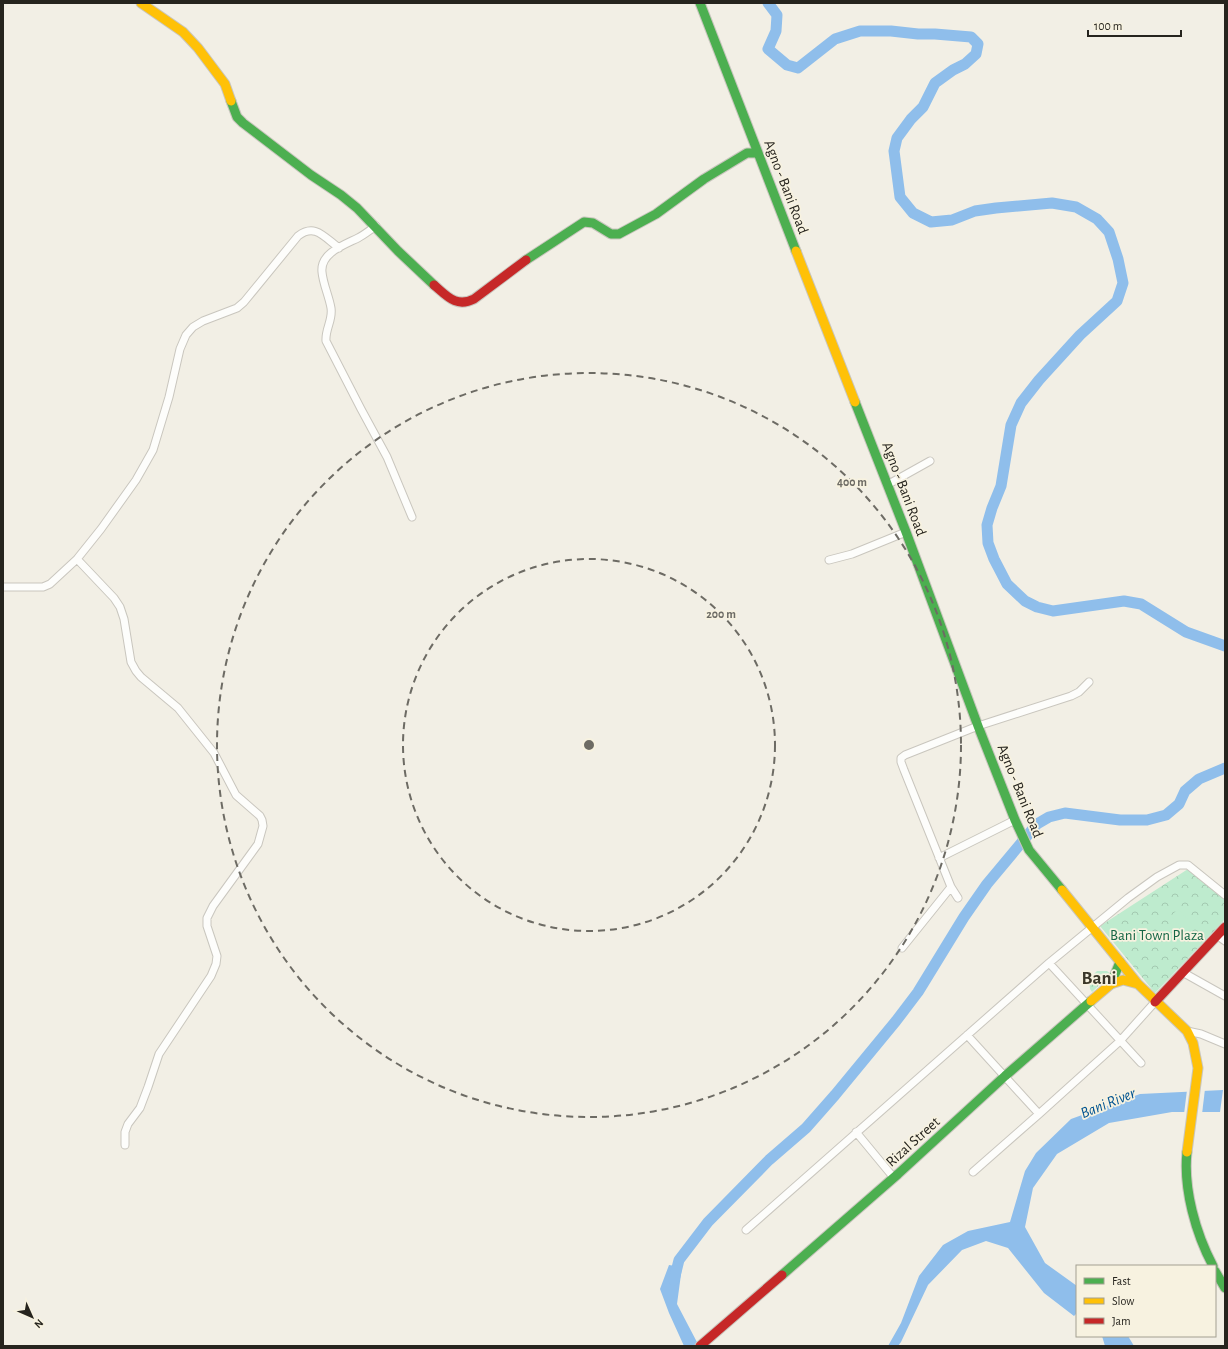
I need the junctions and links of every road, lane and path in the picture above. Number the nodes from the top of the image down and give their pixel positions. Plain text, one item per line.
1 (141, 3) edge
2 (700, 3) edge
3 (757, 153) junction
4 (376, 226) junction
5 (339, 248) junction
6 (930, 461) dead end
7 (887, 485) junction
8 (412, 517) dead end
9 (906, 532) junction
10 (77, 559) junction
11 (829, 560) dead end
12 (3, 587) edge
13 (1089, 682) dead end
14 (978, 726) junction
15 (1016, 821) junction
16 (939, 858) junction
17 (951, 887) junction
18 (1225, 895) edge
19 (958, 898) dead end
20 (1225, 927) edge
21 (1092, 928) junction
22 (1221, 939) edge
23 (902, 948) dead end
24 (1120, 962) junction
25 (1049, 963) junction
26 (1184, 973) junction
27 (1110, 984) junction
28 (1138, 984) junction
29 (1225, 996) edge
30 (1155, 1002) junction
31 (1088, 1004) junction
32 (1187, 1031) junction
33 (967, 1035) junction
34 (1120, 1040) junction
35 (1225, 1044) edge
36 (1141, 1063) dead end
37 (1005, 1076) junction
38 (1039, 1114) junction
39 (856, 1132) junction
40 (125, 1145) dead end
41 (973, 1172) dead end
42 (894, 1178) junction
43 (746, 1230) dead end
44 (1212, 1265) edge
45 (1216, 1272) edge
46 (1225, 1288) edge
47 (700, 1346) edge

1 - 4 main road
2 - 3 main road, Agno - Bani Road
3 - 4 main road
3 - 7 main road, Agno - Bani Road
4 - 5 street
5 - 8 street
5 - 10 street
6 - 7 street
7 - 9 main road, Agno - Bani Road
9 - 11 street
9 - 14 main road, Agno - Bani Road
10 - 12 street
10 - 40 street
13 - 14 street
14 - 15 main road, Agno - Bani Road
14 - 16 street
15 - 16 street
15 - 21 main road, Agno - Bani Road
16 - 17 street
17 - 19 street
17 - 23 street
18 - 21 street
20 - 22 main road
21 - 24 main road, Agno - Bani Road
21 - 25 street
22 - 26 main road
24 - 27 main road
24 - 28 main road, Agno - Bani Road
25 - 31 street
25 - 33 street
26 - 29 street
26 - 30 main road
27 - 28 main road
27 - 31 main road, Rizal Street
28 - 30 main road, Agno - Bani Road
30 - 32 main road, Agno - Bani Road
30 - 34 street
31 - 34 street
31 - 37 main road, Rizal Street
32 - 35 street
32 - 44 main road
33 - 37 street
33 - 39 street
34 - 36 street
34 - 38 street
37 - 38 street
37 - 42 main road, Rizal Street
38 - 41 street
39 - 42 street
39 - 43 street
42 - 47 main road, Rizal Street
45 - 46 main road

